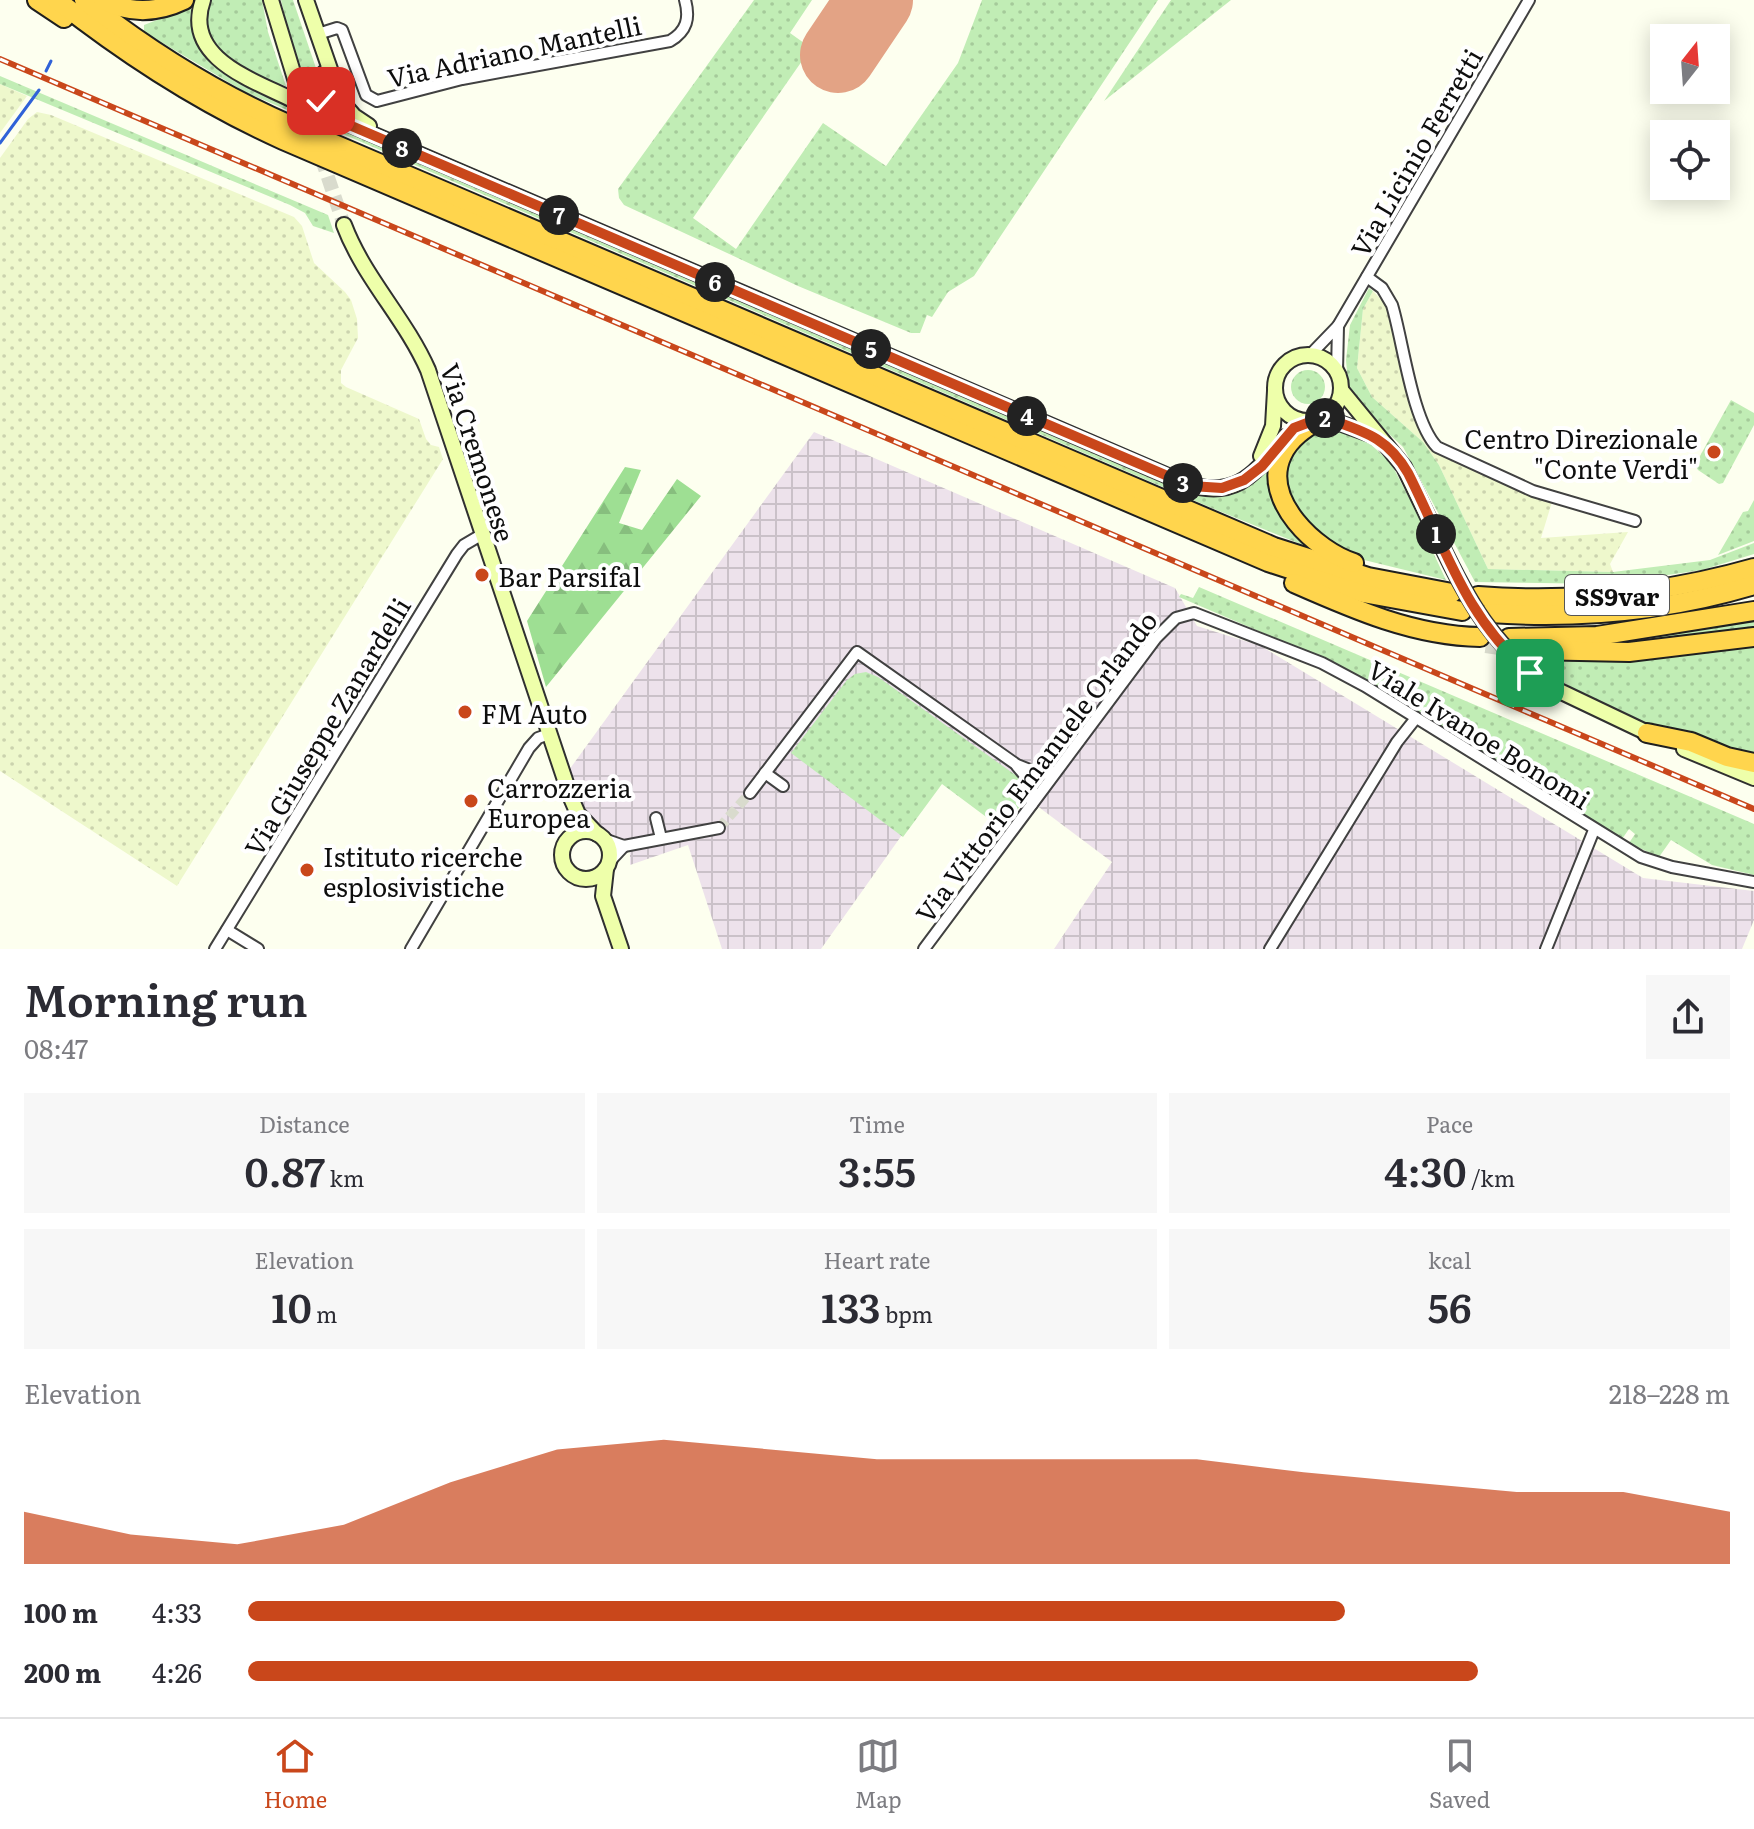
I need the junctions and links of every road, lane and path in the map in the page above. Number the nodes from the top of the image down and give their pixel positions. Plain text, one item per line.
1 (37, 0) edge
2 (57, 0) edge
3 (84, 0) edge
4 (103, 0) edge
5 (184, 0) edge
6 (203, 0) edge
7 (685, 0) edge
8 (1529, 0) edge
9 (274, 5) edge
10 (308, 5) edge
11 (318, 34) junction
12 (131, 55) junction
13 (302, 99) junction
14 (344, 225) tunnel mouth
15 (1367, 277) junction
16 (1338, 326) junction
17 (1310, 355) junction
18 (1337, 372) junction
19 (1341, 390) junction
20 (1275, 391) junction
21 (1318, 419) junction
22 (1378, 437) junction
23 (1170, 520) junction
24 (1635, 521) dead end
25 (481, 535) junction
26 (1754, 568) edge
27 (1754, 585) edge
28 (1478, 596) dead end
29 (1462, 611) dead end
30 (1754, 611) edge
31 (1489, 613) dead end
32 (1184, 614) joint
33 (1754, 637) edge
34 (1483, 640) tunnel mouth
35 (1416, 718) junction
36 (1647, 733) junction
37 (549, 734) junction
38 (1754, 763) edge
39 (1016, 764) junction
40 (1061, 767) junction
41 (765, 773) junction
42 (1754, 778) edge
43 (783, 786) dead end
44 (750, 793) tunnel mouth
45 (571, 798) junction
46 (1029, 810) junction
47 (656, 818) dead end
48 (719, 828) tunnel mouth
49 (1594, 830) junction
50 (600, 836) junction
51 (661, 838) junction
52 (564, 845) junction
53 (624, 846) junction
54 (608, 865) junction
55 (578, 878) junction
56 (1754, 882) edge
57 (603, 896) junction
58 (227, 930) junction
59 (215, 949) edge
60 (258, 949) edge
61 (411, 949) edge
62 (621, 949) edge
63 (924, 949) edge
64 (1270, 949) edge
65 (1546, 949) edge

1 - 12 highway
2 - 12 highway
3 - 21 highway
4 - 5 highway
6 - 13 street
7 - 11 street, Via Adriano Mantelli
8 - 15 street, Via Licinio Ferretti
9 - 13 street
10 - 11 street
10 - 13 street
11 - 20 street
12 - 23 highway
13 - 21 street
14 - 25 street, Via Cremonese
15 - 16 street, Via Licinio Ferretti
15 - 24 street
16 - 17 street, Via Licinio Ferretti
16 - 18 street
17 - 18 street
17 - 20 street
18 - 19 street
19 - 21 street
19 - 22 street
20 - 21 street
21 - 22 street
22 - 36 street, bridge
23 - 29 highway
23 - 34 highway
25 - 37 street, Via Cremonese
25 - 58 street, Via Giuseppe Zanardelli
26 - 28 highway, SS9var
27 - 31 highway, SS9var
30 - 33 highway
32 - 35 street, Viale Ivanoe Bonomi
32 - 40 street, Via Vittorio Emanuele Orlando
35 - 49 street, Viale Ivanoe Bonomi
35 - 64 street
36 - 38 highway
36 - 42 street
37 - 45 street, Via Cremonese
37 - 61 street
39 - 40 street
39 - 41 street
39 - 46 street
40 - 46 street, Via Vittorio Emanuele Orlando
41 - 43 street
41 - 44 street
45 - 50 street
45 - 52 street
46 - 63 street, Via Vittorio Emanuele Orlando
47 - 51 street
48 - 51 street
49 - 56 street, Viale Ivanoe Bonomi
49 - 65 street
50 - 52 street
50 - 53 street
50 - 54 street
51 - 53 street
52 - 55 street
53 - 54 street
54 - 55 street
54 - 57 street
55 - 57 street
57 - 62 street
58 - 59 street, Via Giuseppe Zanardelli
58 - 60 street

